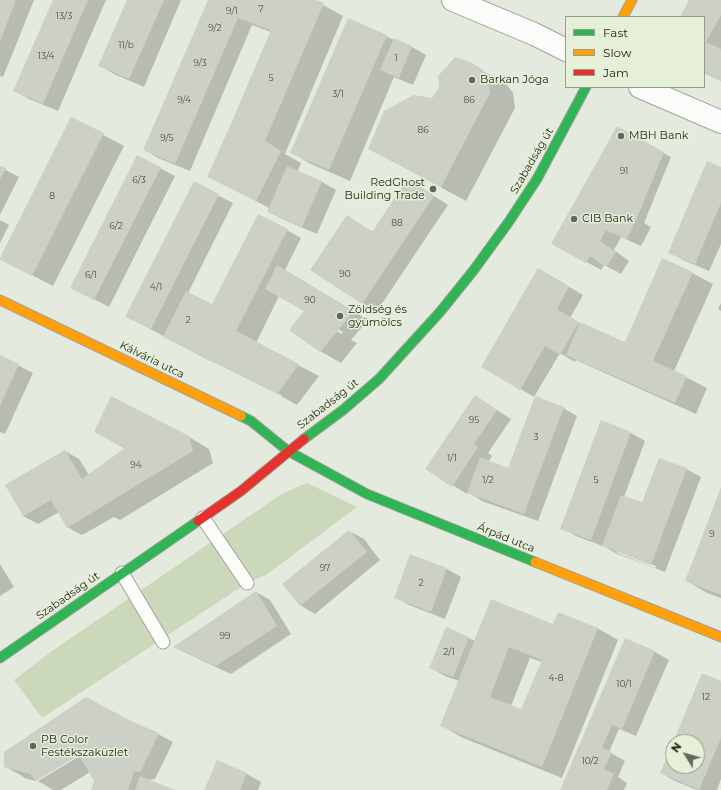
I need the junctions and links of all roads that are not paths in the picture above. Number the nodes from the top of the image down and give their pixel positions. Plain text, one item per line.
1 (453, 0) edge
2 (632, 0) edge
3 (624, 16) edge
4 (565, 50) edge
5 (585, 88) edge
6 (642, 88) edge
7 (721, 122) edge
8 (0, 300) edge
9 (288, 451) junction
10 (203, 518) junction
11 (122, 573) junction
12 (247, 583) dead end
13 (721, 637) edge
14 (162, 642) dead end
15 (0, 658) edge

1 - 4 street
2 - 3 main road
5 - 9 main road, Szabadság út
6 - 7 street
8 - 9 main road, Kálvária utca
9 - 10 main road, Szabadság út
9 - 13 main road, Árpád utca
10 - 11 main road, Szabadság út
10 - 12 lane
11 - 14 lane
11 - 15 main road, Szabadság út

